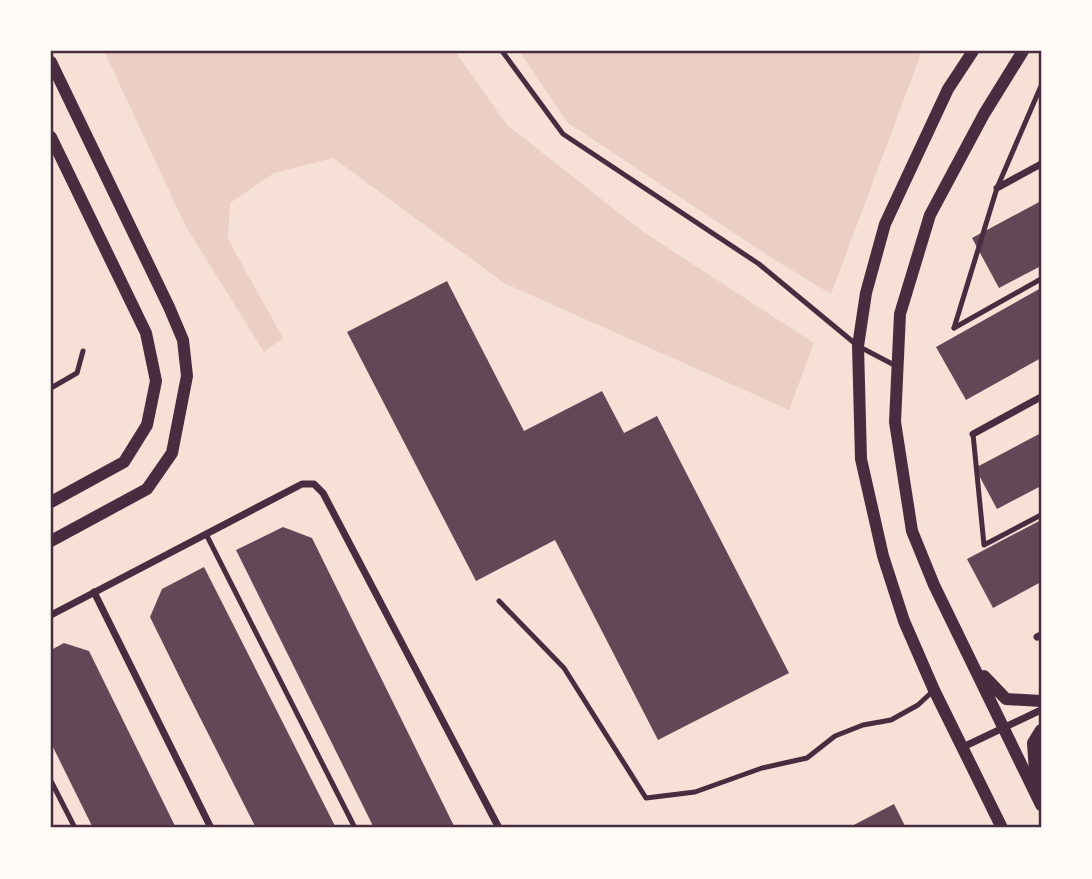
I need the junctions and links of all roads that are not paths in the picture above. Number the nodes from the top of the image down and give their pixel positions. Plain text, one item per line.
1 (502, 51) edge
2 (973, 51) edge
3 (1023, 51) edge
4 (51, 62) edge
5 (1041, 86) edge
6 (51, 136) edge
7 (1041, 164) edge
8 (997, 188) junction
9 (1041, 279) edge
10 (858, 346) junction
11 (83, 351) dead end
12 (898, 367) junction
13 (51, 388) edge
14 (1041, 397) edge
15 (973, 433) joint
16 (51, 502) edge
17 (1041, 515) edge
18 (206, 534) junction
19 (51, 541) edge
20 (94, 592) junction
21 (499, 601) dead end
22 (51, 615) edge
23 (974, 666) junction
24 (934, 690) junction
25 (1041, 701) edge
26 (1041, 710) edge
27 (1005, 729) junction
28 (1041, 730) edge
29 (963, 747) junction
30 (51, 781) edge
31 (1039, 800) edge
32 (75, 828) edge
33 (211, 828) edge
34 (355, 828) edge
35 (499, 828) edge
36 (1002, 828) edge

1 - 10 lane
2 - 10 street
3 - 12 street
4 - 19 street
5 - 8 lane
6 - 16 street
7 - 8 street
8 - 9 lane
10 - 12 lane
10 - 24 street
11 - 13 lane
12 - 23 street
14 - 15 street
15 - 17 lane
18 - 20 street
18 - 34 lane
18 - 35 street
20 - 22 street
20 - 33 street
21 - 24 lane
23 - 25 street
23 - 27 street
24 - 29 street
26 - 27 street
27 - 29 street
27 - 31 street
28 - 31 street
29 - 36 street
30 - 32 lane

